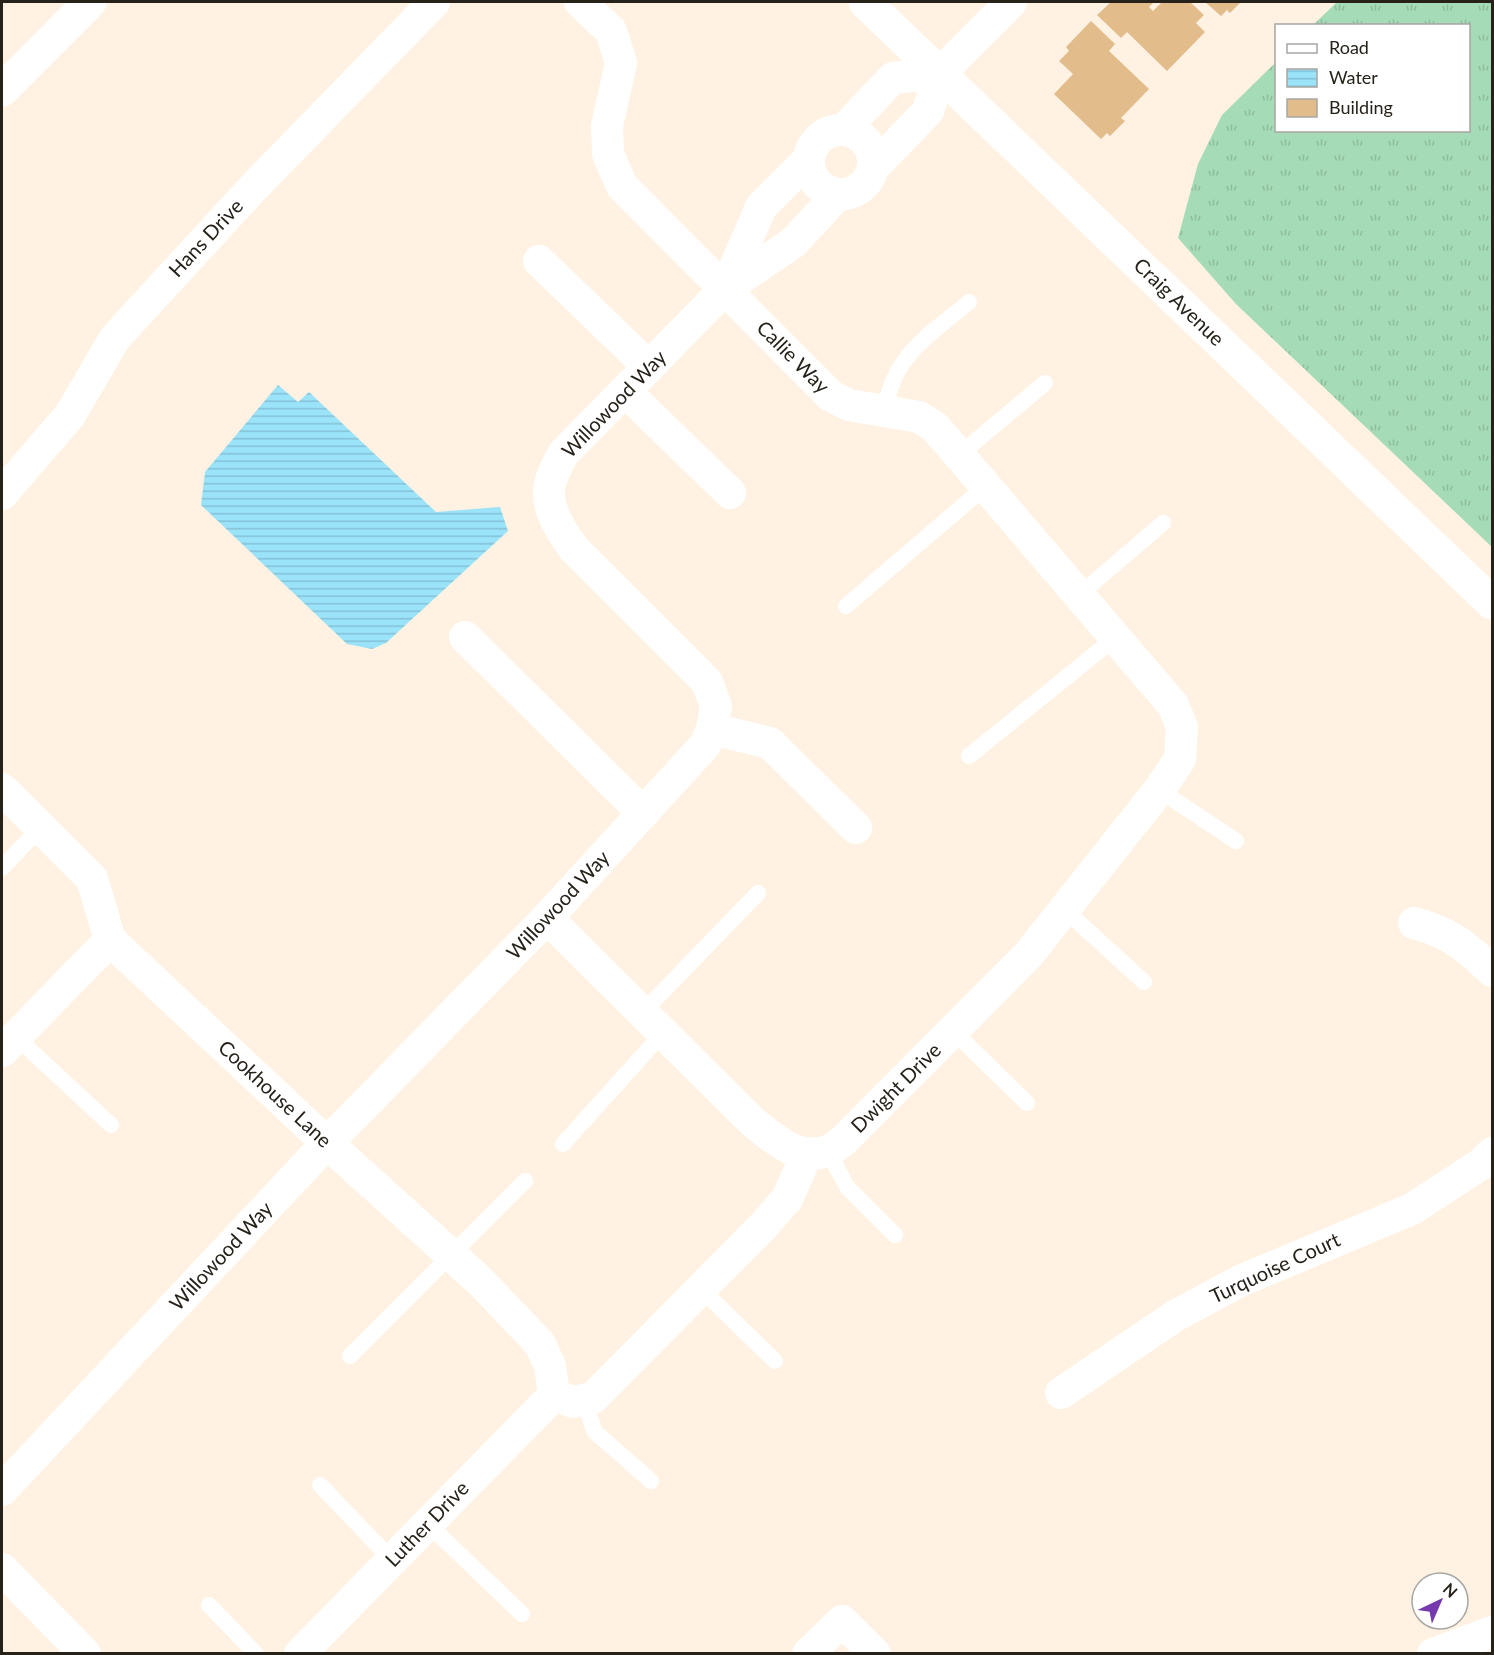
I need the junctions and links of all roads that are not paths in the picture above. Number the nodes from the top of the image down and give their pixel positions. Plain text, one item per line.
1 (90, 2) edge
2 (434, 2) edge
3 (580, 2) edge
4 (865, 2) edge
5 (1011, 2) edge
6 (940, 74) junction
7 (2, 90) edge
8 (844, 129) junction
9 (809, 159) junction
10 (873, 168) junction
11 (838, 194) junction
12 (539, 261) dead end
13 (725, 289) junction
14 (969, 302) dead end
15 (649, 367) junction
16 (1045, 383) dead end
17 (625, 391) junction
18 (884, 412) junction
19 (959, 455) junction
20 (986, 486) junction
21 (3, 487) edge
22 (730, 493) dead end
23 (1163, 523) dead end
24 (1079, 595) junction
25 (1492, 603) edge
26 (846, 606) dead end
27 (465, 638) dead end
28 (1115, 638) junction
29 (1182, 726) joint
30 (712, 729) junction
31 (969, 756) dead end
32 (2, 789) edge
33 (1159, 790) junction
34 (643, 813) junction
35 (40, 828) junction
36 (856, 828) dead end
37 (1236, 841) dead end
38 (2, 868) edge
39 (758, 892) dead end
40 (1064, 909) junction
41 (547, 918) junction
42 (1414, 923) dead end
43 (110, 940) junction
44 (1492, 970) edge
45 (1144, 982) dead end
46 (653, 1023) junction
47 (953, 1031) junction
48 (9, 1044) edge
49 (1027, 1103) dead end
50 (111, 1125) dead end
51 (327, 1143) junction
52 (563, 1144) dead end
53 (818, 1152) junction
54 (1492, 1153) edge
55 (525, 1181) dead end
56 (895, 1235) dead end
57 (451, 1256) junction
58 (701, 1289) junction
59 (350, 1356) dead end
60 (775, 1361) dead end
61 (1061, 1393) dead end
62 (568, 1397) junction
63 (651, 1480) dead end
64 (320, 1485) dead end
65 (2, 1490) edge
66 (428, 1524) junction
67 (392, 1560) junction
68 (2, 1569) edge
69 (209, 1605) dead end
70 (522, 1614) dead end
71 (1492, 1632) edge
72 (303, 1652) edge
73 (86, 1653) edge
74 (256, 1653) edge
75 (808, 1653) edge
76 (875, 1653) edge
77 (1433, 1653) edge

1 - 7 street
2 - 21 street, Hans Drive
3 - 13 street, Callie Way
4 - 6 street, Craig Avenue
5 - 6 street, Willowood Way
6 - 8 street, Willowood Way
6 - 10 street, Willowood Way
6 - 25 street, Craig Avenue
8 - 9 street, Willowood Way
8 - 10 street
9 - 11 street
9 - 13 street, Willowood Way
10 - 11 street, Willowood Way
11 - 13 street, Willowood Way
12 - 15 street
13 - 15 street, Willowood Way
13 - 18 street, Callie Way
14 - 18 lane
15 - 17 street, Willowood Way
16 - 19 lane
17 - 22 street
17 - 30 street, Willowood Way
18 - 19 street, Callie Way
19 - 20 street, Callie Way
20 - 24 street, Callie Way
20 - 26 lane
23 - 24 lane
24 - 28 street, Callie Way
27 - 34 street
28 - 29 street, Callie Way
28 - 31 lane
29 - 33 street, Dwight Drive
30 - 34 street, Willowood Way
30 - 36 street
32 - 35 street
33 - 37 lane
33 - 40 street, Dwight Drive
34 - 41 street, Willowood Way
35 - 38 lane
35 - 43 street
39 - 46 lane
40 - 45 lane
40 - 47 street, Dwight Drive
41 - 46 street
41 - 51 street, Willowood Way
42 - 44 street
43 - 48 street
43 - 51 street, Cookhouse Lane
46 - 52 lane
46 - 53 street
47 - 49 lane
47 - 53 street, Dwight Drive
48 - 50 lane
51 - 57 street, Cookhouse Lane
51 - 65 street, Willowood Way
53 - 56 lane
53 - 58 street, Luther Drive
54 - 61 street, Turquoise Court
55 - 57 lane
57 - 59 lane
57 - 62 street, Cookhouse Lane
58 - 60 lane
58 - 62 street, Luther Drive
62 - 63 lane
62 - 66 street, Luther Drive
64 - 67 lane
66 - 67 street, Luther Drive
66 - 70 lane
67 - 72 street, Luther Drive
68 - 73 street
69 - 74 lane
71 - 77 street
75 - 76 street

